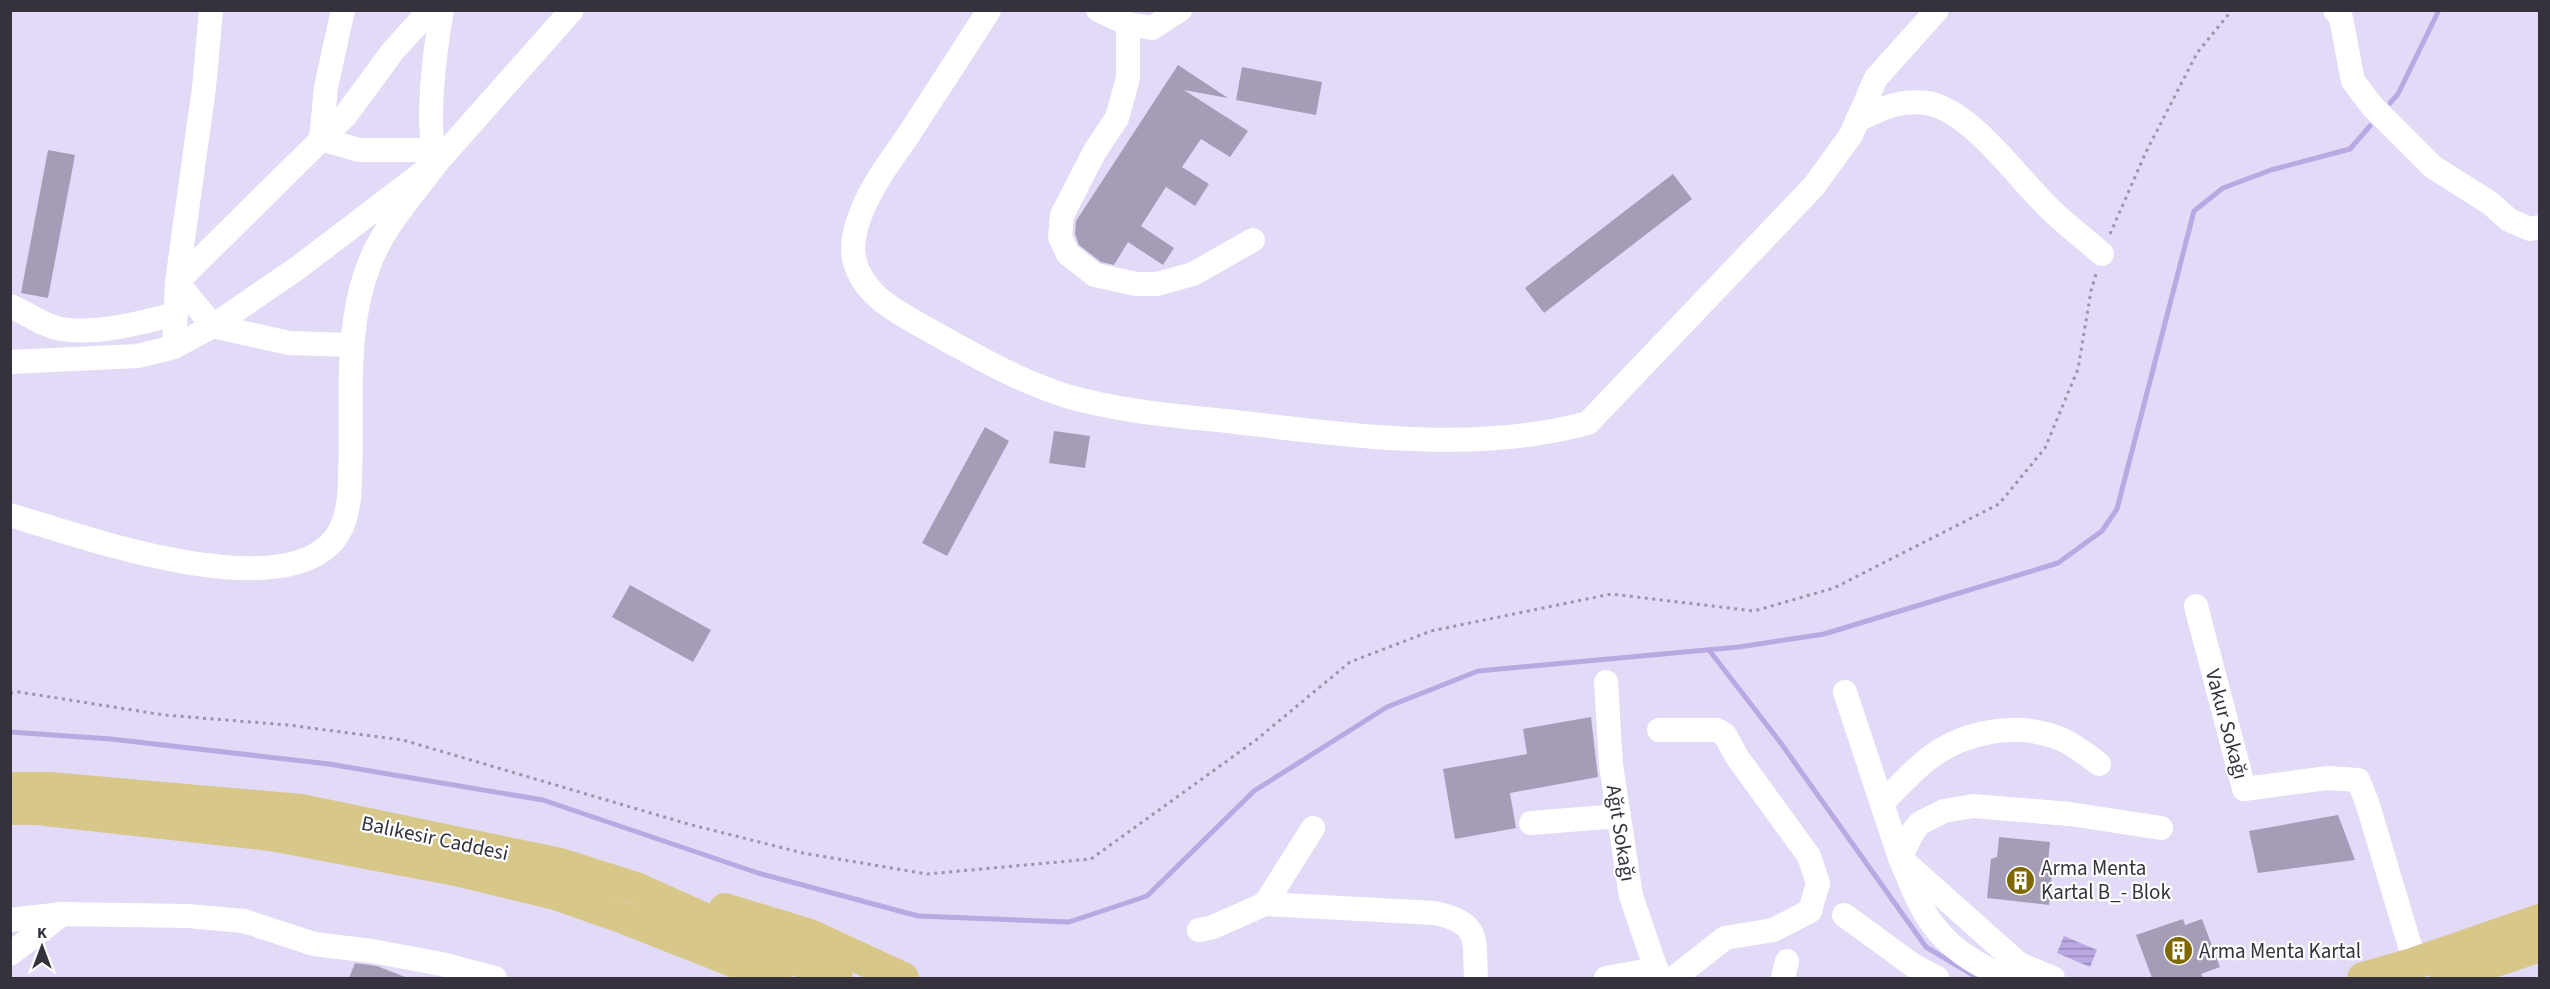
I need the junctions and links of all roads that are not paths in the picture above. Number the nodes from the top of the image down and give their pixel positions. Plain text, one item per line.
1 (210, 10) edge
2 (343, 10) edge
3 (430, 10) edge
4 (442, 10) edge
5 (572, 10) edge
6 (989, 10) edge
7 (1098, 10) edge
8 (1180, 10) edge
9 (1937, 10) edge
10 (2335, 10) edge
11 (412, 21) edge
12 (1128, 24) junction
13 (1857, 120) junction
14 (321, 140) junction
15 (435, 155) junction
16 (2540, 227) edge
17 (1253, 240) dead end
18 (2102, 254) road end
19 (177, 282) junction
20 (10, 306) edge
21 (176, 314) junction
22 (213, 326) junction
23 (352, 345) junction
24 (174, 347) junction
25 (10, 362) edge
26 (10, 515) edge
27 (2196, 606) dead end
28 (1606, 682) dead end
29 (1845, 692) dead end
30 (1659, 730) dead end
31 (2099, 764) dead end
32 (10, 788) edge
33 (1882, 803) junction
34 (10, 809) edge
35 (1618, 816) junction
36 (1531, 823) dead end
37 (1313, 828) dead end
38 (2161, 828) dead end
39 (1900, 858) junction
40 (636, 888) junction
41 (1265, 904) junction
42 (62, 914) junction
43 (1844, 915) dead end
44 (624, 918) junction
45 (10, 920) edge
46 (2540, 920) edge
47 (1199, 930) dead end
48 (2540, 946) edge
49 (10, 954) edge
50 (2415, 963) junction
51 (1913, 972) edge
52 (2028, 974) edge
53 (1664, 975) edge
54 (495, 978) edge
55 (729, 978) edge
56 (776, 978) edge
57 (837, 978) edge
58 (903, 978) edge
59 (1476, 978) edge
60 (1606, 978) edge
61 (1937, 978) edge
62 (2053, 978) edge
63 (2363, 978) edge
64 (2445, 978) edge

1 - 19 street
2 - 14 street
3 - 11 street
4 - 15 street
5 - 15 street
6 - 13 street
7 - 12 street
8 - 12 street
9 - 13 street
10 - 16 street
11 - 14 street
12 - 17 street
13 - 18 street
14 - 15 street
14 - 19 street
15 - 22 street
15 - 23 street
19 - 21 street
19 - 22 street
20 - 21 street
21 - 24 street
22 - 23 street
22 - 24 street
23 - 26 street
24 - 25 street
27 - 50 street, Vakur Sokağı
28 - 35 street, Ağıt Sokağı
29 - 33 street
30 - 53 street
31 - 33 street
32 - 40 main road, Balıkesir Caddesi
33 - 39 street
34 - 44 main road, Balıkesir Caddesi
35 - 36 street
35 - 53 street, Ağıt Sokağı
37 - 41 street
38 - 39 street
39 - 52 street
40 - 57 main road, Balıkesir Caddesi
40 - 58 main road
41 - 47 street
41 - 59 street
42 - 45 street
42 - 49 street
42 - 54 street
43 - 51 street
44 - 55 main road
44 - 56 main road, Balıkesir Caddesi
46 - 50 main road
48 - 64 main road
50 - 63 main road
51 - 61 street
52 - 62 street
53 - 60 street

